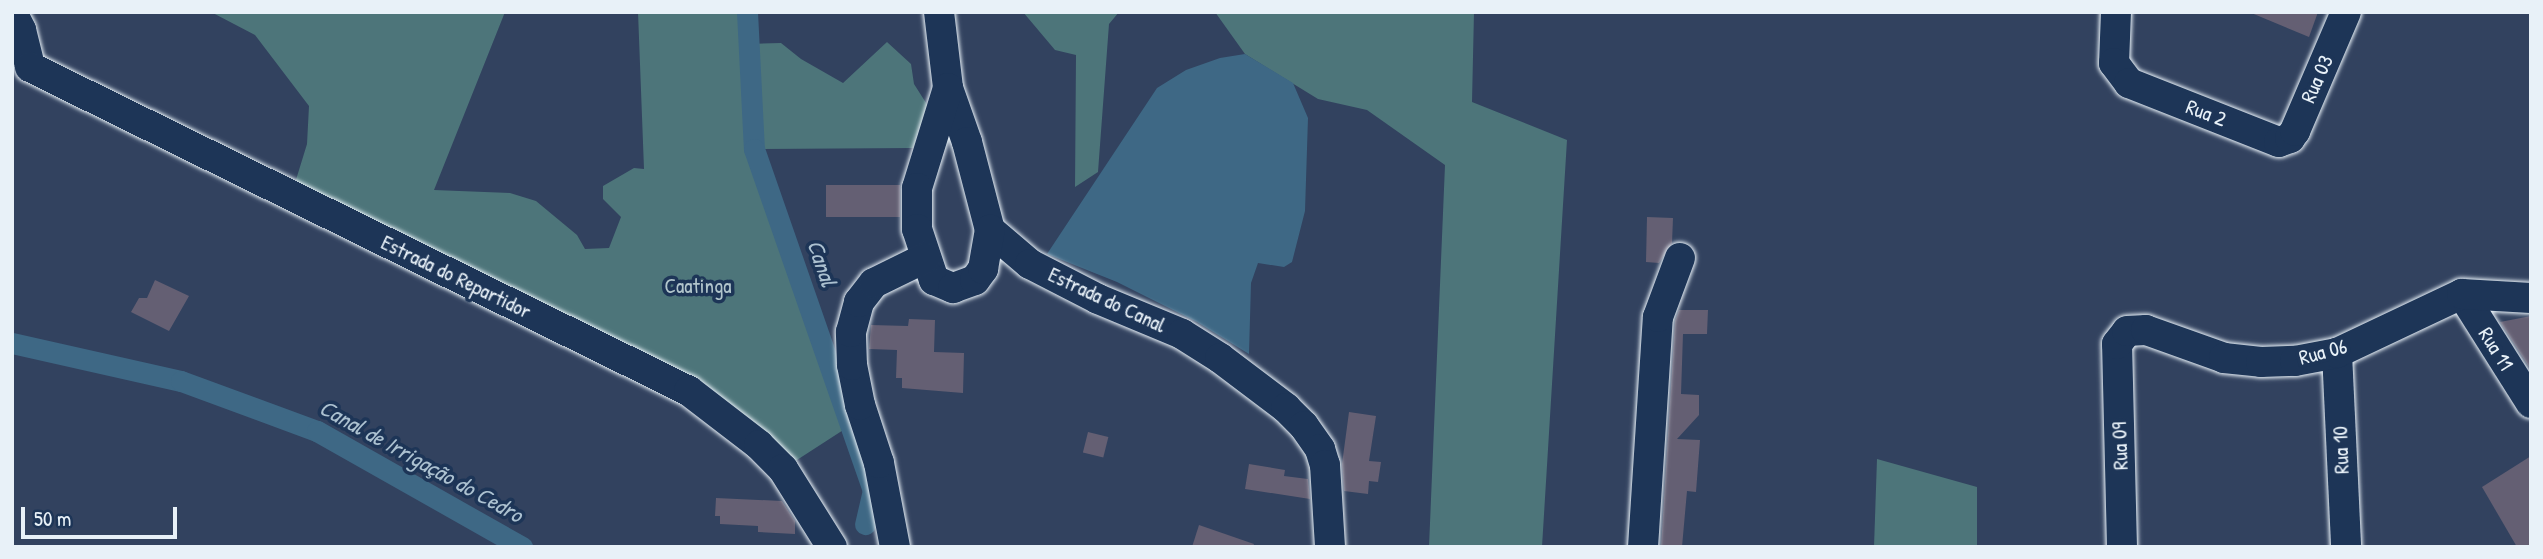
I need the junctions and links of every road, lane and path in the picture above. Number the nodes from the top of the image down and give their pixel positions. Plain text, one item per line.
1 (12, 12) edge
2 (939, 12) edge
3 (2116, 12) edge
4 (2346, 12) edge
5 (21, 74) edge
6 (948, 88) junction
7 (2284, 142) joint
8 (990, 230) junction
9 (925, 258) junction
10 (1680, 258) dead end
11 (2462, 294) junction
12 (2531, 298) edge
13 (2117, 344) joint
14 (2337, 353) junction
15 (2531, 404) edge
16 (832, 547) edge
17 (895, 547) edge
18 (1330, 547) edge
19 (1643, 547) edge
20 (2122, 547) edge
21 (2346, 547) edge

1 - 5 street
2 - 6 street
3 - 7 street, Rua 2
4 - 7 street, Rua 03
5 - 16 street, Estrada do Repartidor
6 - 8 street
6 - 9 street
8 - 9 street
8 - 18 street, Estrada do Canal
9 - 17 street
10 - 19 street
11 - 12 street, Rua 06
11 - 14 street, Rua 06
11 - 15 street, Rua 11
13 - 14 street, Rua 06
13 - 20 street, Rua 09
14 - 21 street, Rua 10

